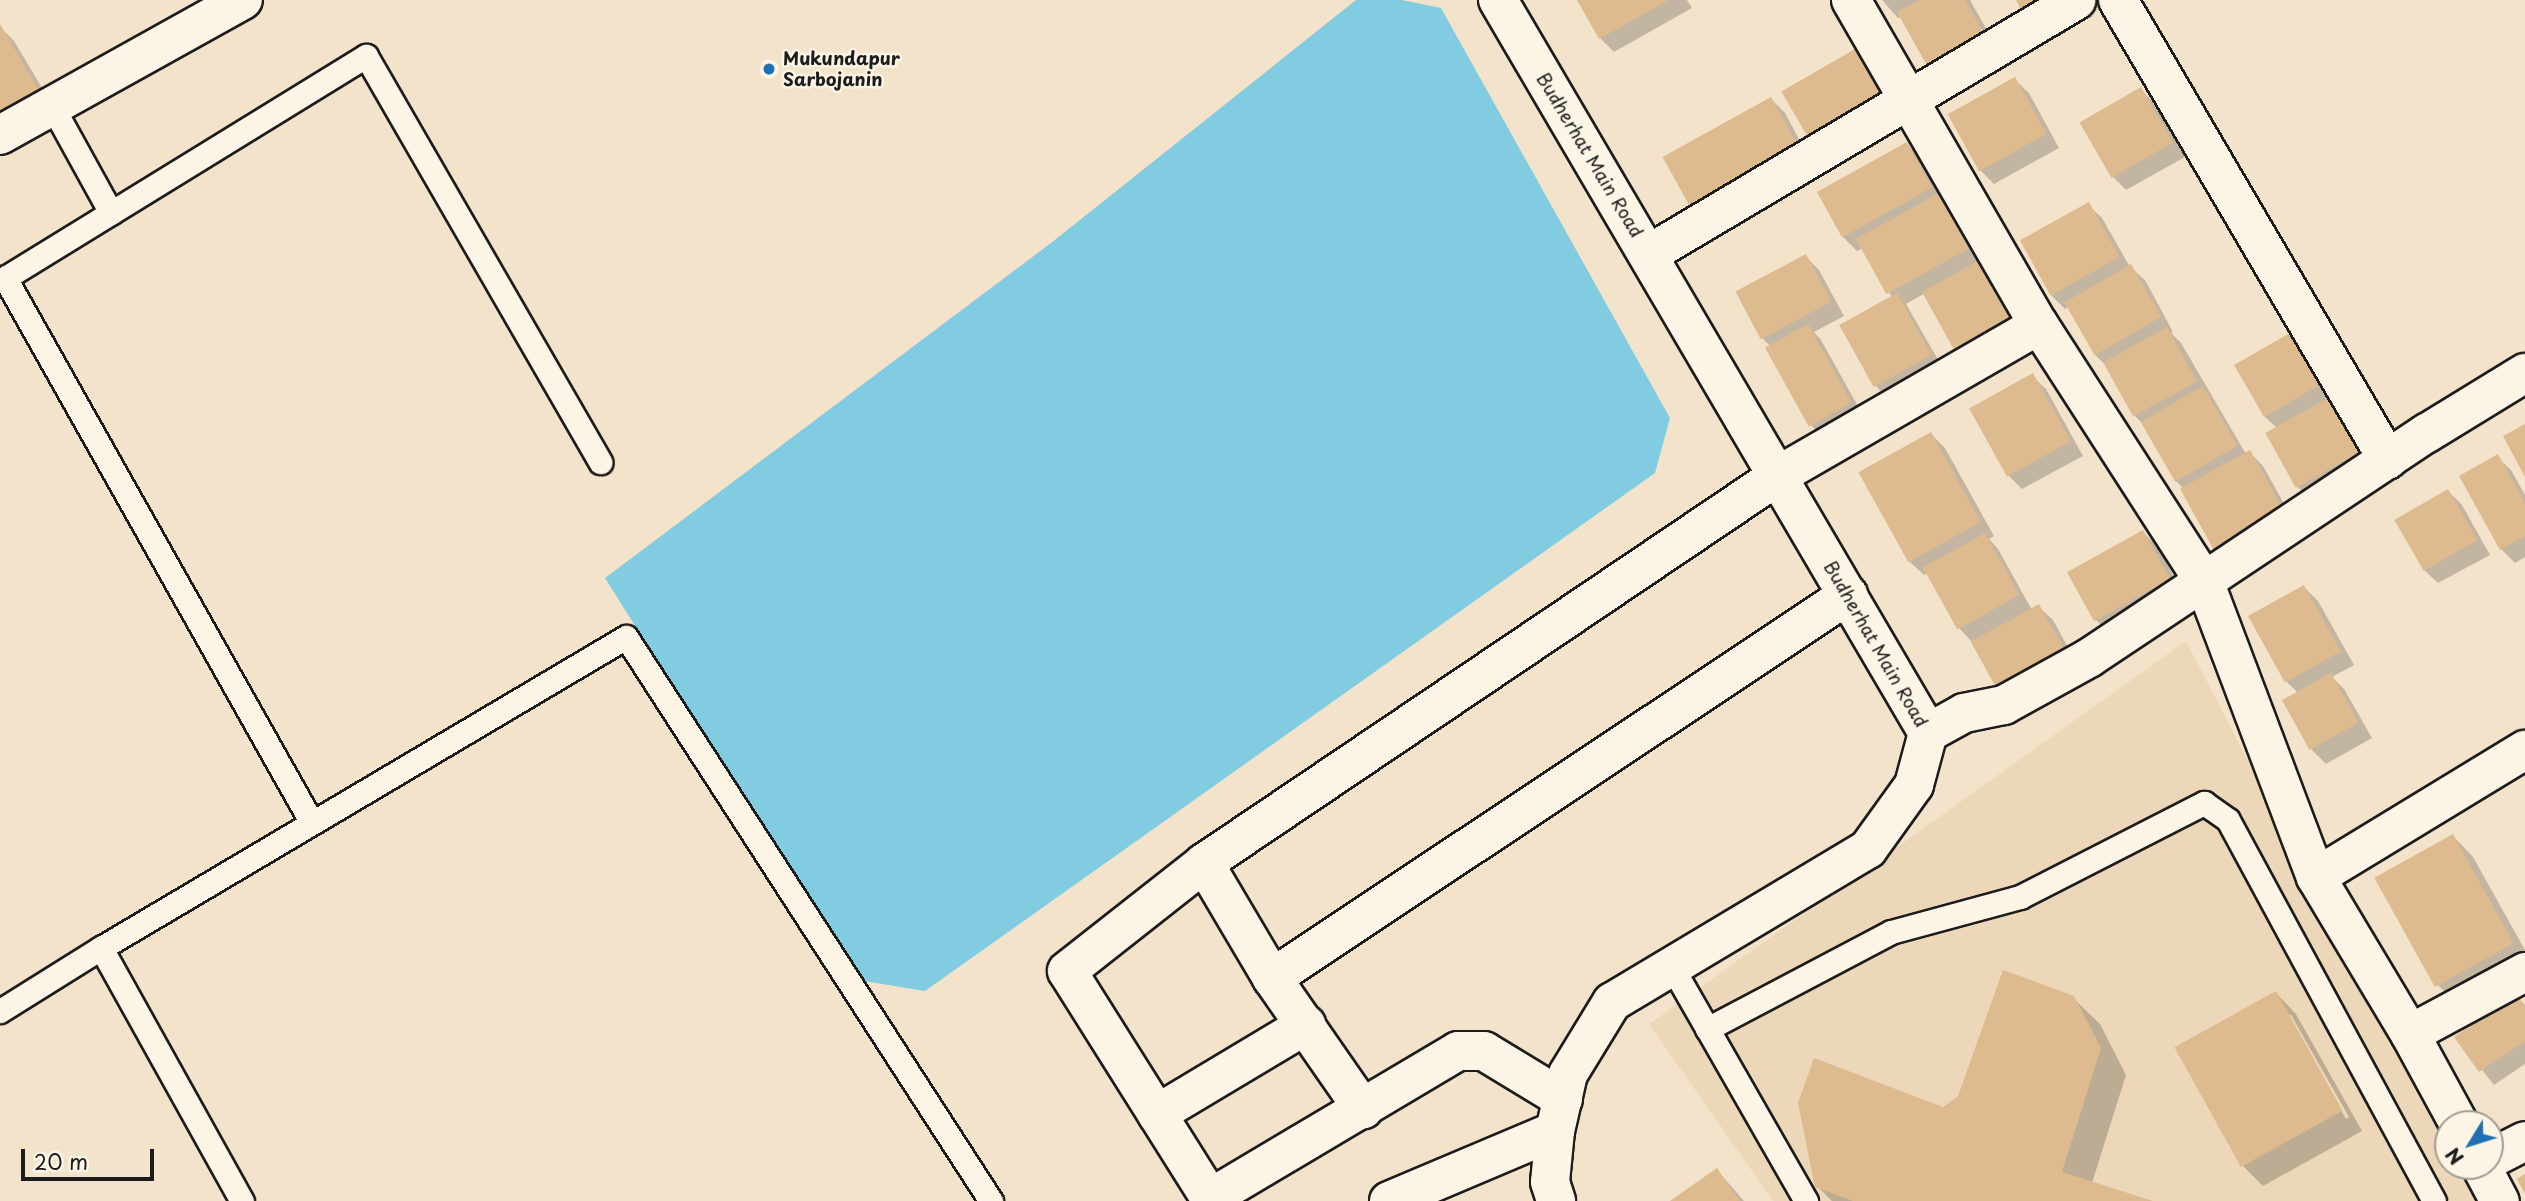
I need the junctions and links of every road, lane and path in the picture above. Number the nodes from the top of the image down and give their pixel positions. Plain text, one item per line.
1 (243, 0) edge
2 (1497, 0) edge
3 (1851, 0) edge
4 (2076, 0) edge
5 (2118, 0) edge
6 (1907, 99) junction
7 (52, 107) junction
8 (0, 135) edge
9 (111, 213) junction
10 (1649, 254) junction
11 (2039, 325) junction
12 (2525, 373) edge
13 (2388, 460) junction
14 (600, 463) dead end
15 (1779, 475) junction
16 (2204, 581) junction
17 (1849, 595) junction
18 (1928, 733) junction
19 (2525, 750) edge
20 (312, 823) junction
21 (1204, 863) junction
22 (2316, 877) junction
23 (101, 948) junction
24 (1672, 967) junction
25 (2525, 972) edge
26 (1272, 978) junction
27 (0, 1011) edge
28 (1306, 1025) junction
29 (1707, 1029) junction
30 (2410, 1034) junction
31 (1363, 1109) junction
32 (2451, 1110) edge
33 (1157, 1114) junction
34 (1559, 1115) junction
35 (2525, 1141) edge
36 (2504, 1152) edge
37 (2489, 1180) edge
38 (1544, 1195) edge
39 (242, 1201) edge
40 (992, 1201) edge
41 (1389, 1201) edge
42 (1806, 1201) edge
43 (2434, 1201) edge
44 (2500, 1201) edge

1 - 7 street
2 - 10 street, Budherhat Main Road
3 - 6 street
4 - 6 street
5 - 13 street
6 - 10 street
6 - 11 street
7 - 8 street
7 - 9 lane
9 - 14 lane
9 - 20 lane
10 - 15 street, Budherhat Main Road
11 - 15 street
11 - 16 street
12 - 13 street
13 - 16 street
15 - 17 street, Budherhat Main Road
15 - 21 street
16 - 18 street
16 - 22 street
17 - 18 street, Budherhat Main Road
17 - 26 street
18 - 24 street, Budherhat Main Road
19 - 22 street
20 - 23 lane
20 - 40 lane
21 - 26 street
21 - 33 street
22 - 30 street
23 - 27 lane
23 - 39 lane
24 - 29 lane
24 - 34 street, Budherhat Main Road
25 - 30 street
26 - 28 street
28 - 31 street
28 - 33 street
29 - 42 lane
29 - 43 lane
30 - 32 street
31 - 33 street
31 - 34 street
34 - 38 street, Budherhat Main Road
34 - 41 street
35 - 36 street
37 - 44 street

